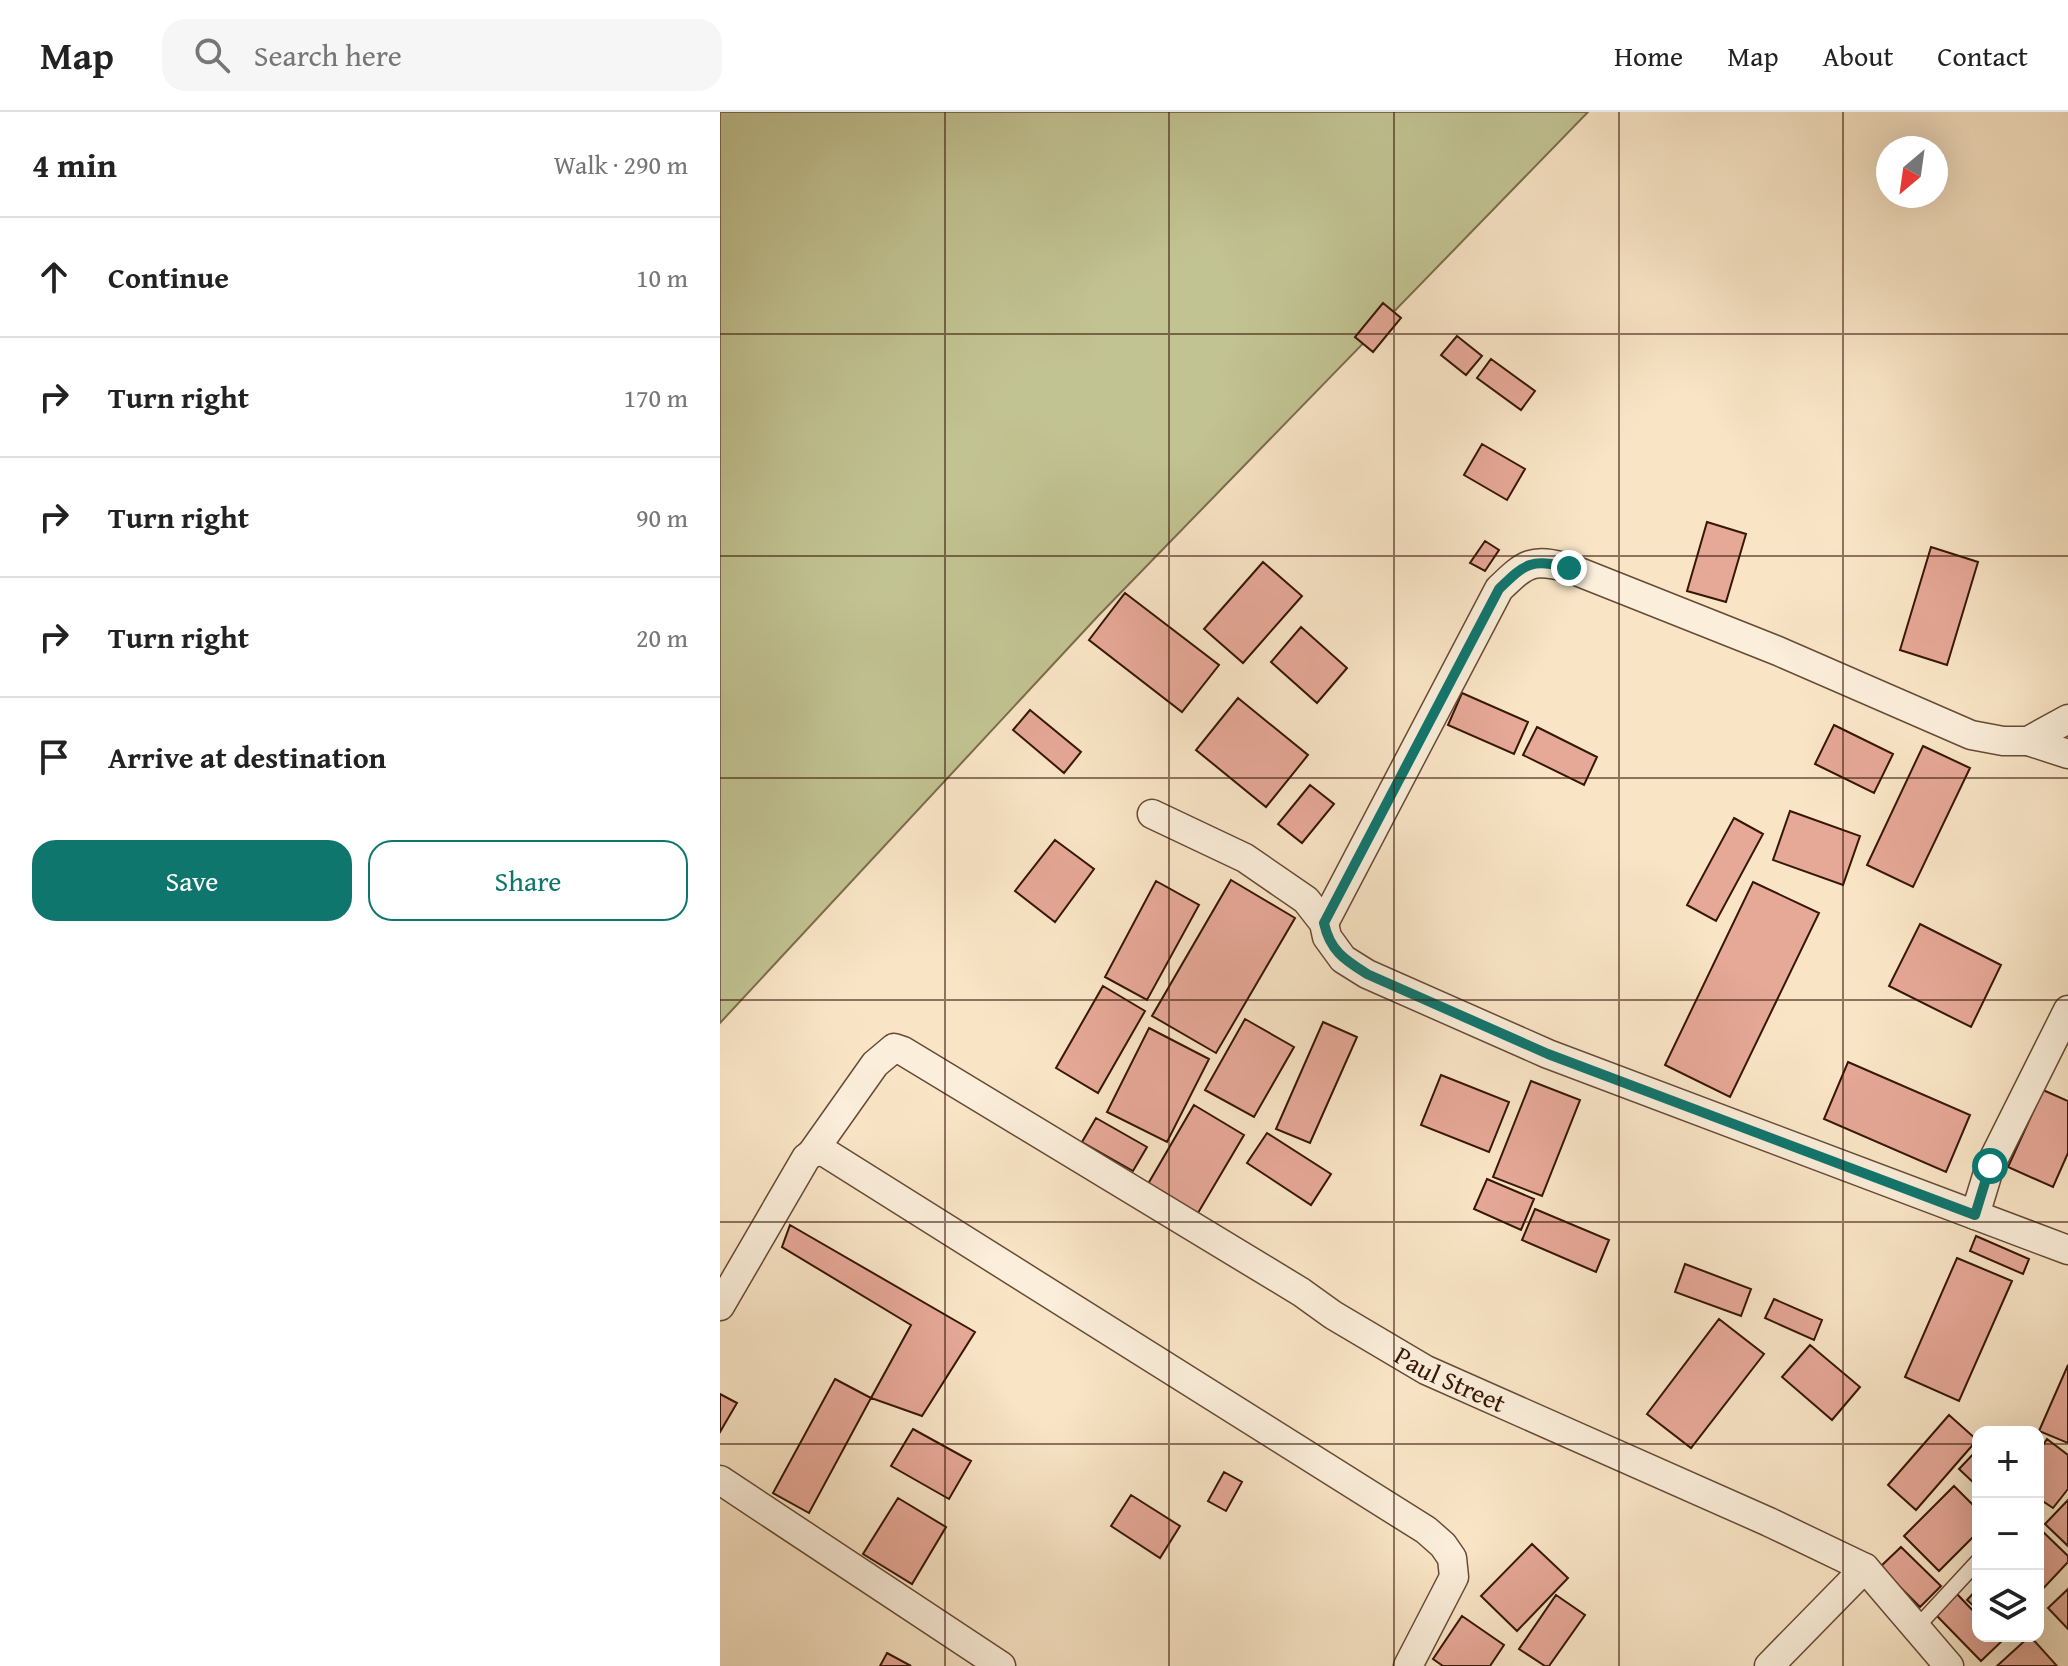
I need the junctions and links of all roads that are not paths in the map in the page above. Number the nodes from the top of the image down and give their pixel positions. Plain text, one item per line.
1 (2068, 719) edge
2 (2028, 741) junction
3 (2068, 754) edge
4 (1152, 814) dead end
5 (1324, 923) junction
6 (2068, 1010) edge
7 (812, 1153) junction
8 (1975, 1215) junction
9 (2068, 1250) edge
10 (720, 1306) edge
11 (720, 1480) edge
12 (1972, 1567) edge
13 (1865, 1568) junction
14 (1916, 1628) junction
15 (1001, 1666) edge
16 (1408, 1666) edge
17 (1769, 1666) edge
18 (1949, 1666) edge

1 - 2 street
2 - 3 street
2 - 5 street
4 - 5 street
5 - 8 street
6 - 8 street
7 - 10 street
7 - 13 street, Paul Street
7 - 16 street
8 - 9 street
11 - 15 street
12 - 14 lane
13 - 14 street, Paul Street
13 - 17 street
14 - 18 street, Paul Street

